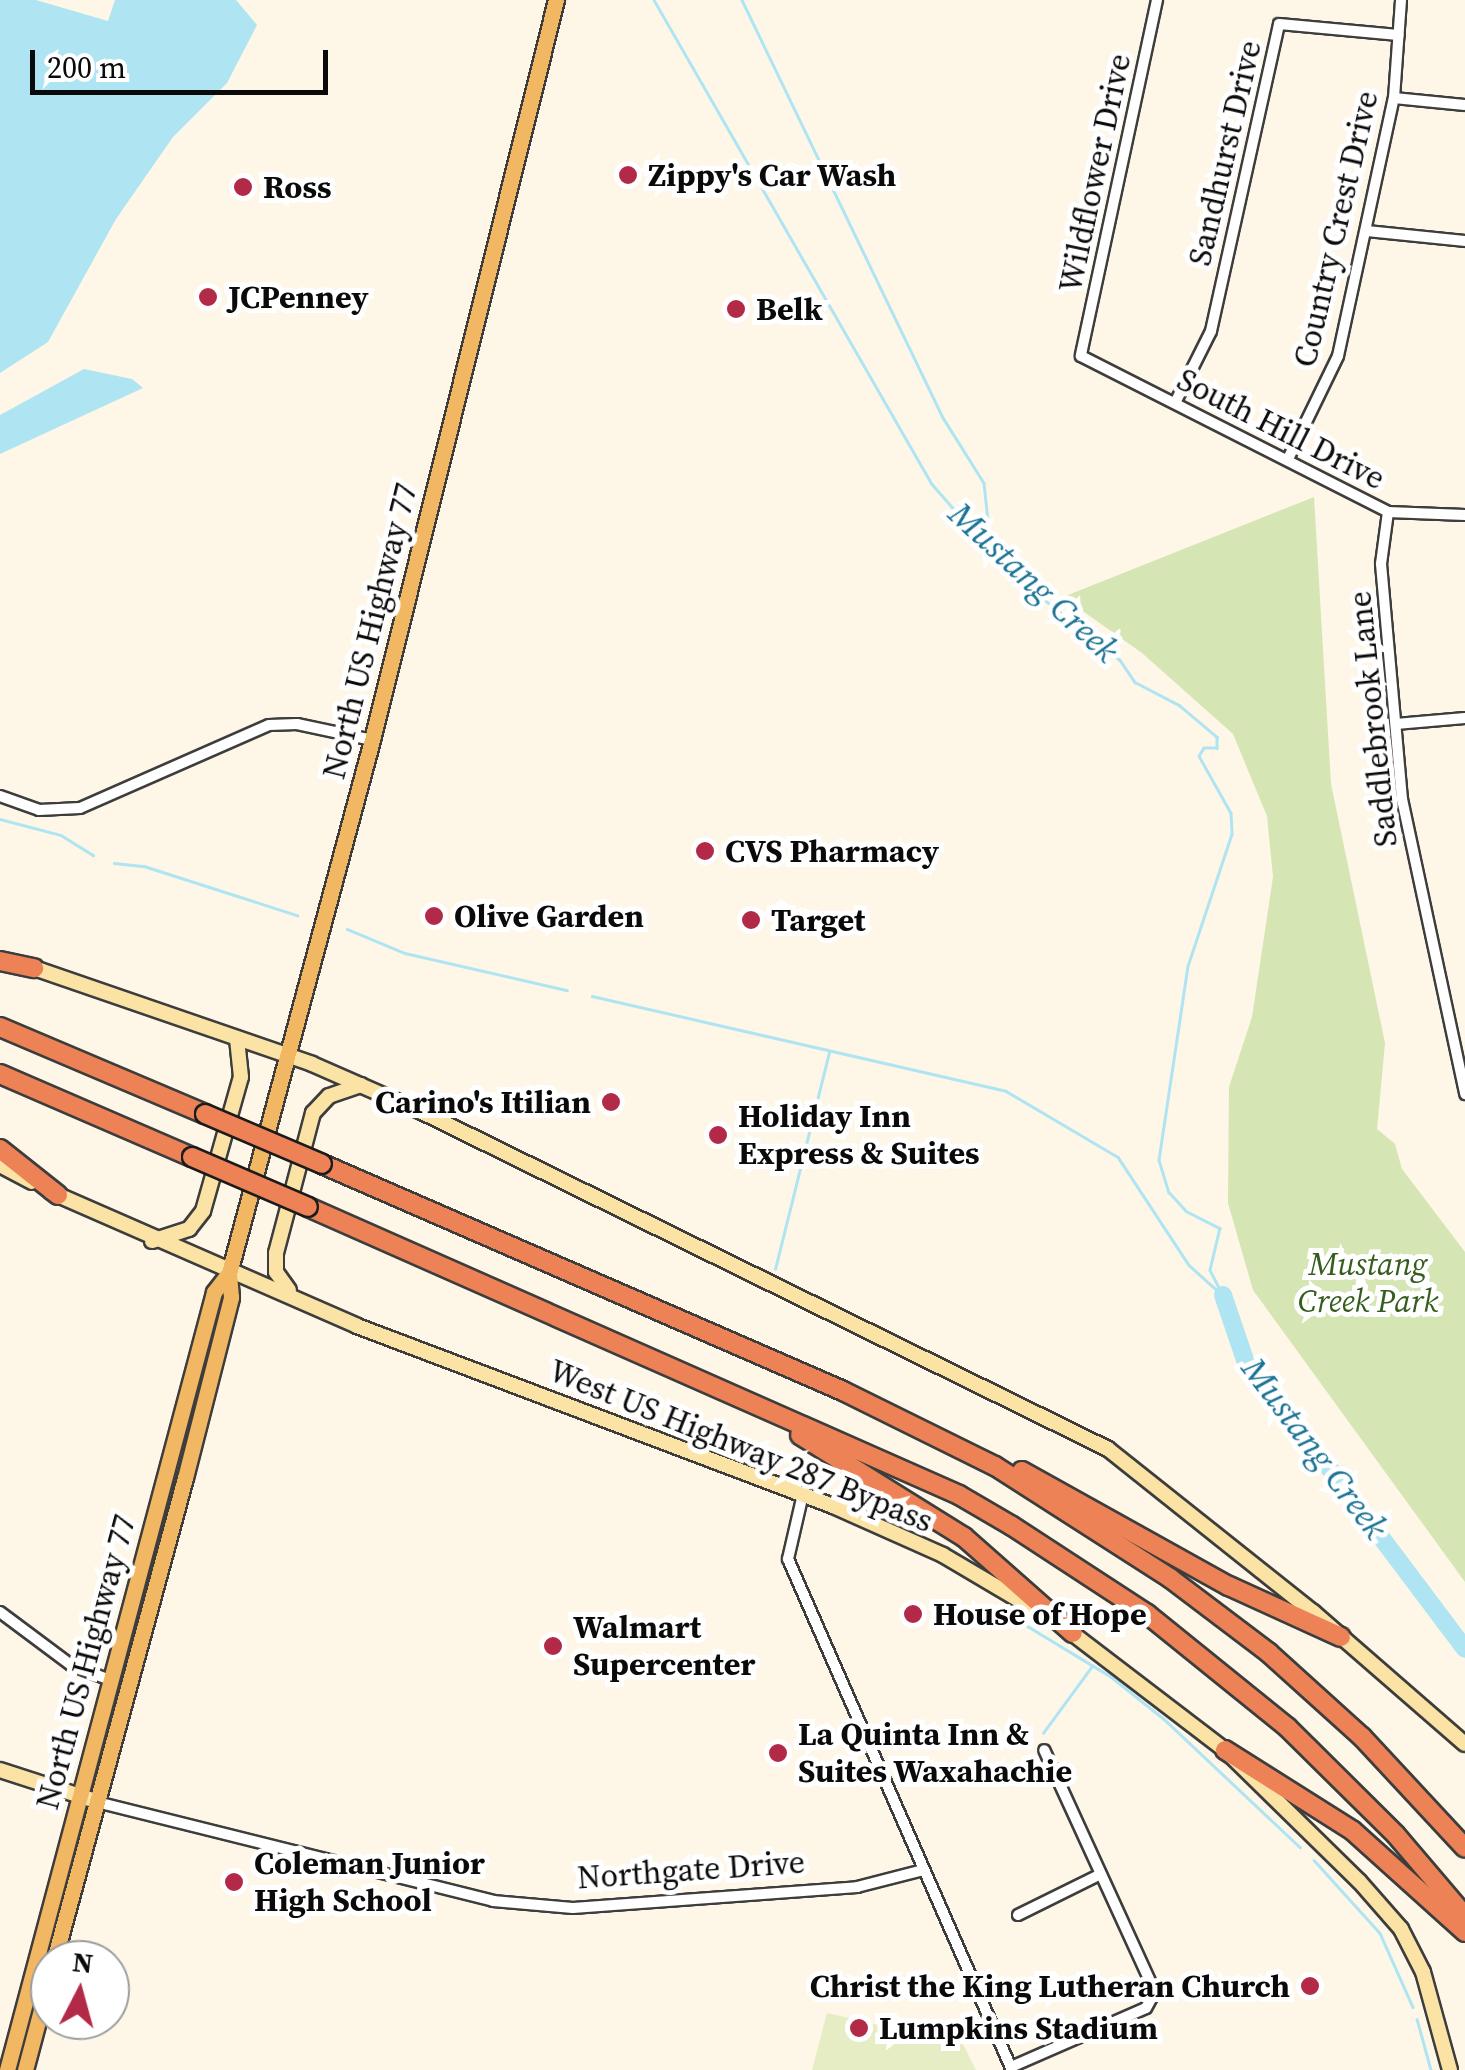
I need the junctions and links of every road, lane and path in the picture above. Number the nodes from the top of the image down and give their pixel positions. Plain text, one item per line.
1 (556, 0) edge
2 (1157, 0) edge
3 (1401, 0) edge
4 (1398, 35) junction
5 (1394, 98) junction
6 (1465, 105) edge
7 (1367, 231) junction
8 (1465, 241) edge
9 (1081, 356) joint
10 (1175, 403) junction
11 (1288, 460) junction
12 (1388, 512) junction
13 (1465, 515) edge
14 (1465, 718) edge
15 (1396, 724) junction
16 (372, 740) junction
17 (0, 796) edge
18 (0, 957) edge
19 (34, 968) joint
20 (0, 1026) edge
21 (237, 1038) junction
22 (1460, 1050) edge
23 (288, 1056) junction
24 (0, 1074) edge
25 (361, 1086) junction
26 (1465, 1094) edge
27 (0, 1150) edge
28 (0, 1165) edge
29 (58, 1195) junction
30 (152, 1241) junction
31 (229, 1273) junction
32 (294, 1294) junction
33 (745, 1400) junction
34 (973, 1455) junction
35 (804, 1494) junction
36 (132, 1596) junction
37 (151, 1604) junction
38 (0, 1612) edge
39 (1073, 1633) junction
40 (1341, 1637) junction
41 (108, 1679) junction
42 (1464, 1743) edge
43 (1044, 1750) dead end
44 (1225, 1750) junction
45 (0, 1770) edge
46 (80, 1796) junction
47 (97, 1802) junction
48 (1465, 1848) edge
49 (922, 1870) junction
50 (1099, 1875) junction
51 (1434, 1890) junction
52 (1018, 1915) dead end
53 (1465, 1916) edge
54 (1465, 1932) edge
55 (59, 1940) edge
56 (33, 2040) edge
57 (1011, 2068) edge
58 (7, 2070) edge
59 (25, 2070) edge
60 (1450, 2070) edge

1 - 16 main road, North US Highway 77
2 - 9 street, Wildflower Drive
3 - 4 street, Country Crest Drive
4 - 5 street, Country Crest Drive
4 - 10 street, Sandhurst Drive
5 - 6 street
5 - 7 street, Country Crest Drive
7 - 8 street
7 - 11 street, Country Crest Drive
9 - 10 street, South Hill Drive
10 - 11 street, South Hill Drive
11 - 12 street, South Hill Drive
12 - 13 street, South Hill Drive
12 - 15 street, Saddlebrook Lane
14 - 15 street
15 - 22 street, Saddlebrook Lane
16 - 17 street
16 - 23 main road, North US Highway 77
18 - 19 highway
19 - 21 main road
20 - 34 highway, bridge
21 - 23 main road
21 - 30 main road
22 - 26 street, Saddlebrook Lane
23 - 25 main road
23 - 31 main road, North US Highway 77
24 - 33 highway, bridge
25 - 32 main road
25 - 40 main road
27 - 29 highway
28 - 29 main road, West US Highway 287 Bypass
29 - 30 main road, West US Highway 287 Bypass
30 - 31 main road, West US Highway 287 Bypass
31 - 32 main road, West US Highway 287 Bypass
31 - 36 main road, North US Highway 77
31 - 37 main road, North US Highway 77
32 - 35 main road, West US Highway 287 Bypass
33 - 39 highway
33 - 51 highway
34 - 40 highway
34 - 48 highway
35 - 39 main road, West US Highway 287 Bypass
35 - 49 street
36 - 37 main road
36 - 41 main road, North US Highway 77
37 - 47 main road, North US Highway 77
38 - 41 street
39 - 44 main road, West US Highway 287 Bypass
40 - 42 main road
41 - 46 main road, North US Highway 77
43 - 50 street
44 - 51 highway
44 - 60 main road, West US Highway 287 Bypass
45 - 46 main road, Northgate Drive
46 - 47 main road, Northgate Drive
46 - 58 main road, North US Highway 77
47 - 49 street, Northgate Drive
47 - 55 main road, North US Highway 77
49 - 57 street
50 - 52 street
50 - 57 street
51 - 53 highway
51 - 54 highway
56 - 59 main road

